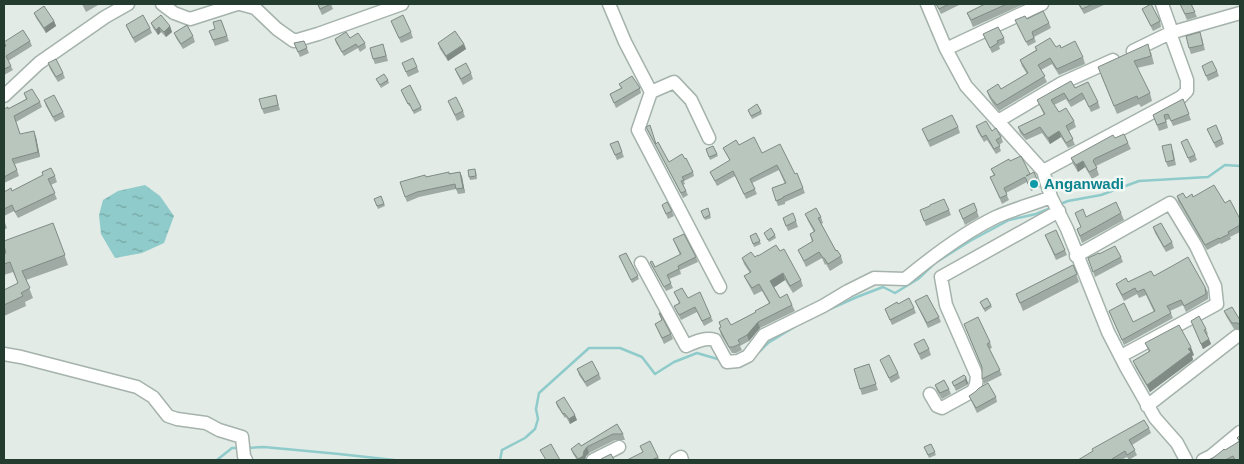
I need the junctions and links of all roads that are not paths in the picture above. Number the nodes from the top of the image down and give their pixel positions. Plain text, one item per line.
1 (128, 4) edge
2 (162, 4) edge
3 (239, 4) edge
4 (402, 4) edge
5 (610, 4) edge
6 (927, 4) edge
7 (1042, 4) edge
8 (1162, 4) edge
9 (1240, 14) edge
10 (1171, 32) junction
11 (946, 49) junction
12 (651, 92) junction
13 (4, 96) edge
14 (998, 121) junction
15 (709, 138) dead end
16 (1043, 171) junction
17 (1055, 204) junction
18 (1076, 256) junction
19 (641, 263) dead end
20 (720, 287) dead end
21 (1237, 336) dead end
22 (4, 354) edge
23 (1120, 356) junction
24 (930, 394) dead end
25 (1147, 406) junction
26 (1240, 432) edge
27 (619, 447) dead end
28 (245, 458) edge
29 (593, 460) edge
30 (676, 460) edge
31 (682, 460) edge
32 (1186, 460) edge
33 (1203, 460) edge

1 - 13 street
2 - 3 street
3 - 4 street
5 - 12 street
6 - 11 street
7 - 11 street
8 - 10 street
9 - 10 street
10 - 14 street
10 - 16 street
11 - 14 street
12 - 15 street
12 - 20 street
14 - 16 street
16 - 17 street
17 - 18 street
17 - 19 street
17 - 24 street
18 - 23 street
18 - 23 street
21 - 25 street
22 - 28 street
23 - 25 street
25 - 32 street
26 - 33 street
27 - 29 street
30 - 31 street

